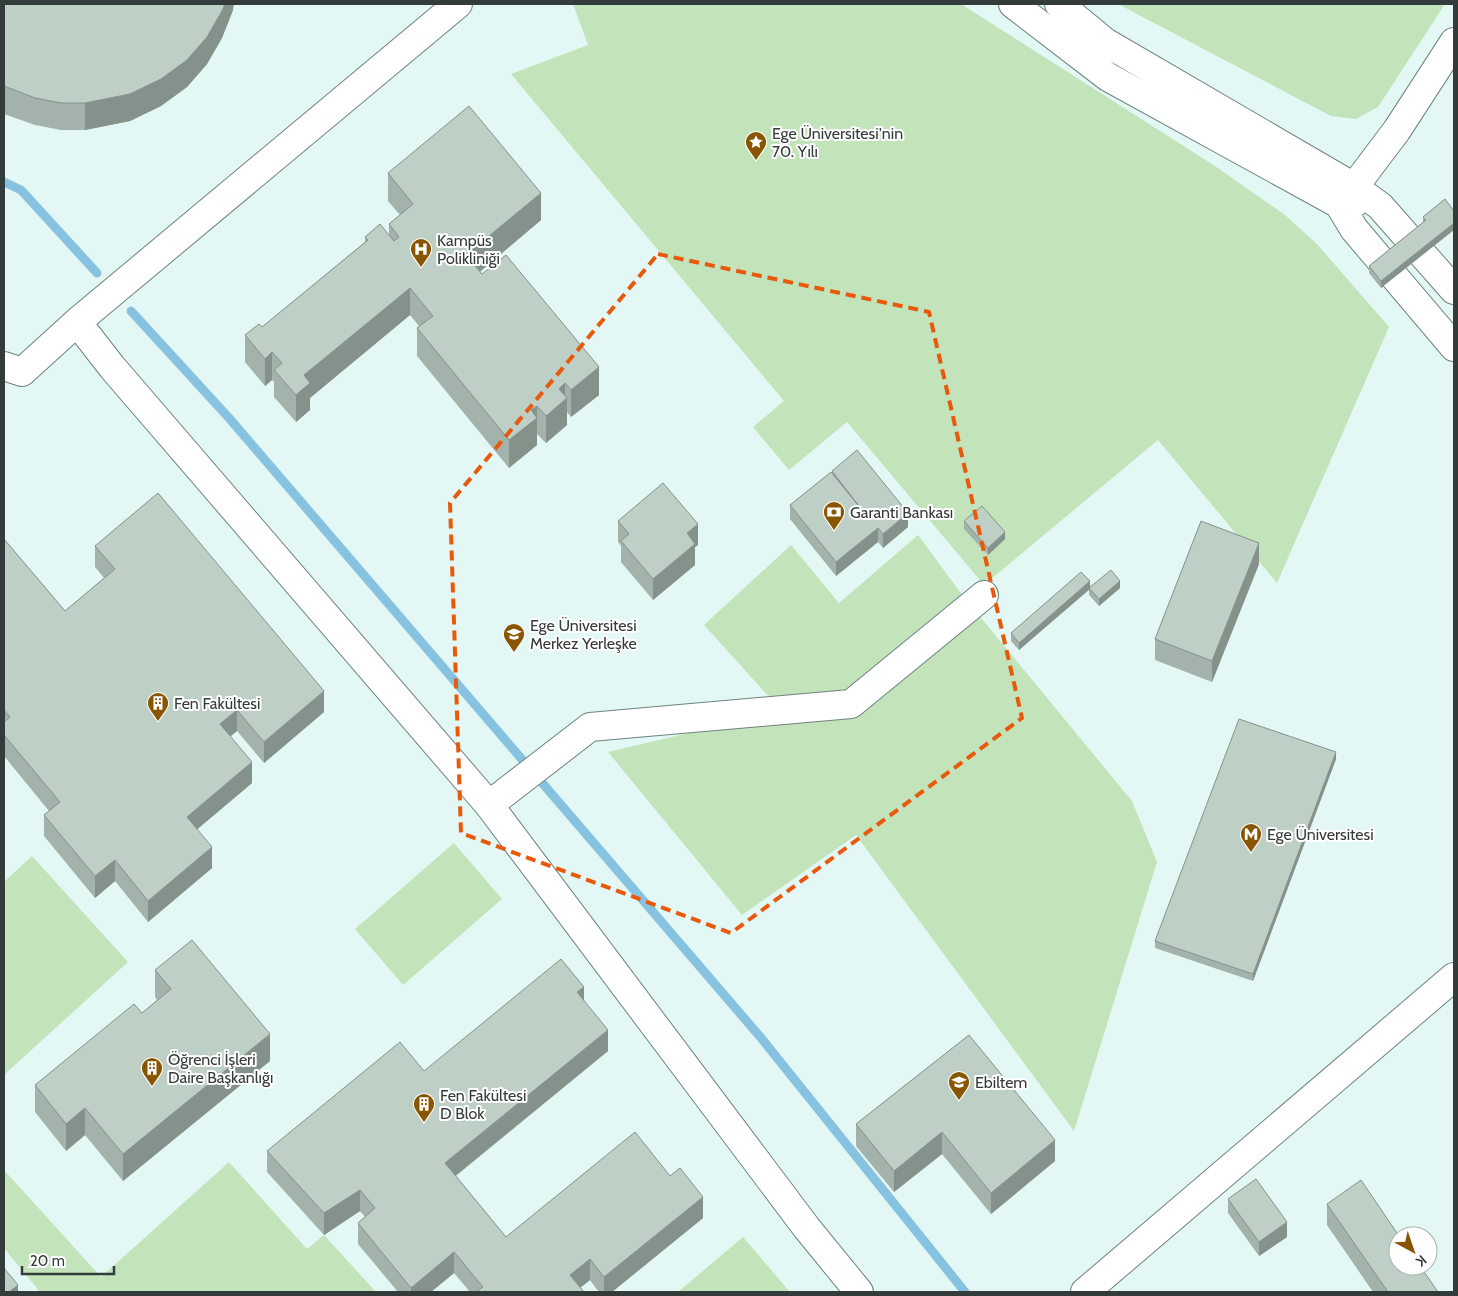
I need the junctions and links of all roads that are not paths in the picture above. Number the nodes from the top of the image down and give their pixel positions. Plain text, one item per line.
1 (458, 4) edge
2 (1013, 4) edge
3 (1059, 4) edge
4 (1454, 42) edge
5 (1346, 196) junction
6 (1454, 290) edge
7 (77, 322) junction
8 (1454, 347) edge
9 (4, 366) edge
10 (984, 595) dead end
11 (490, 805) junction
12 (1454, 976) edge
13 (859, 1292) edge
14 (1085, 1292) edge

1 - 7 street
2 - 5 street
3 - 5 street
4 - 5 street
5 - 6 street
5 - 8 street
7 - 9 street
7 - 11 street
10 - 11 street
11 - 13 street
12 - 14 street

